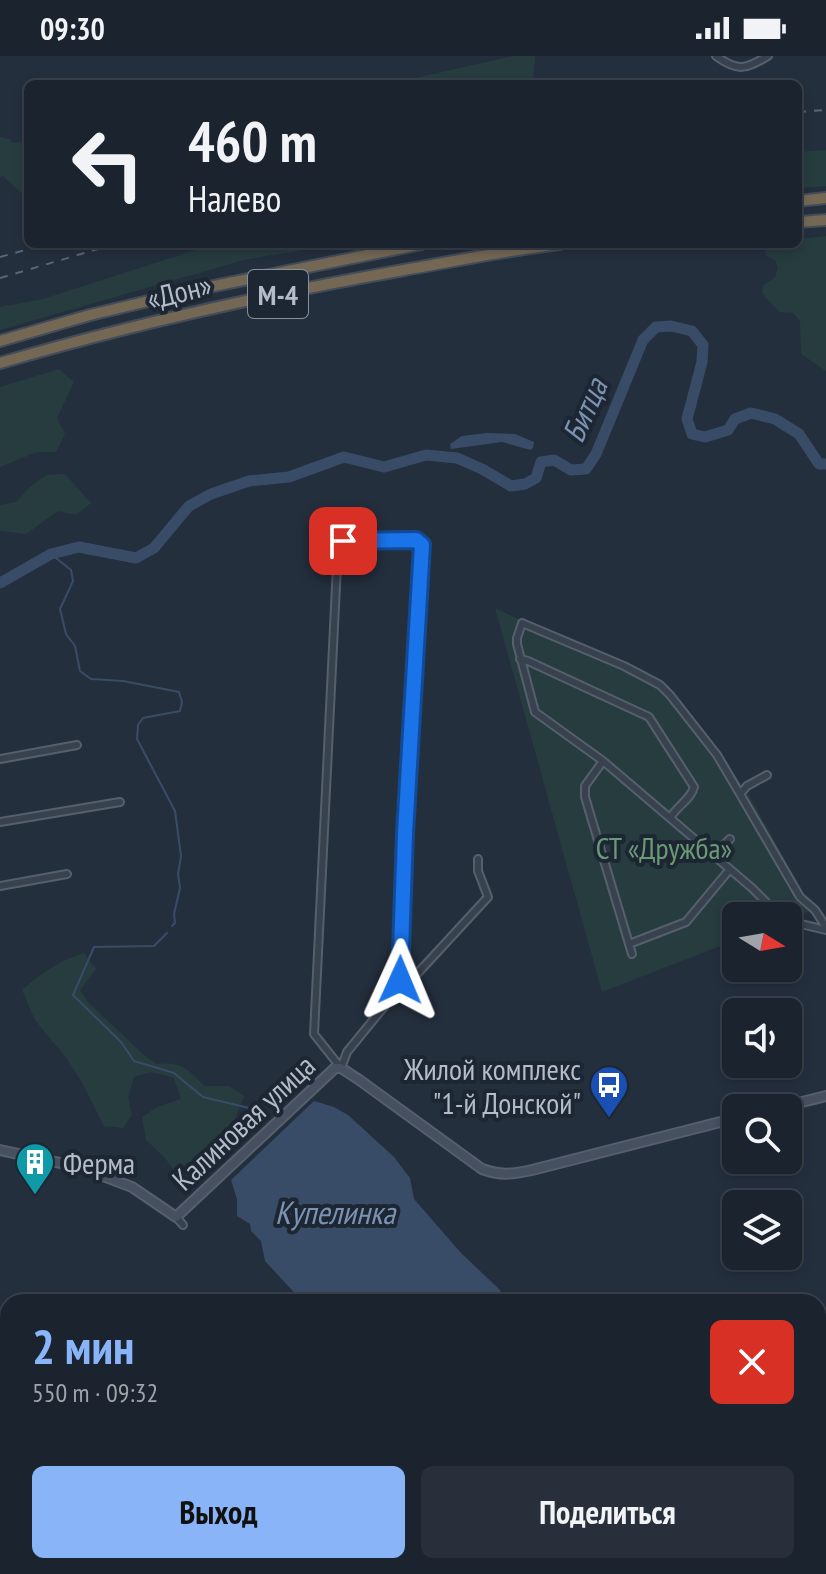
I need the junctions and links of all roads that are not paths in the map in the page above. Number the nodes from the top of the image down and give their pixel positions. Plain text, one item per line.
1 (716, 56) edge
2 (768, 56) edge
3 (826, 198) edge
4 (802, 201) edge
5 (826, 220) edge
6 (802, 222) edge
7 (402, 248) edge
8 (536, 248) edge
9 (0, 341) edge
10 (0, 363) edge
11 (520, 659) junction
12 (77, 745) dead end
13 (0, 759) edge
14 (603, 761) junction
15 (767, 775) dead end
16 (740, 794) junction
17 (120, 802) dead end
18 (670, 818) junction
19 (0, 822) edge
20 (730, 839) dead end
21 (713, 855) junction
22 (478, 859) dead end
23 (730, 869) junction
24 (67, 874) dead end
25 (0, 886) edge
26 (765, 902) edge
27 (802, 924) edge
28 (826, 928) edge
29 (629, 944) junction
30 (632, 954) dead end
31 (401, 986) junction
32 (341, 1068) junction
33 (826, 1096) edge
34 (802, 1102) edge
35 (722, 1122) edge
36 (0, 1150) edge
37 (176, 1217) junction
38 (183, 1225) dead end

1 - 2 street
3 - 4 highway
5 - 6 highway
7 - 9 highway, «Дон» / М-4
8 - 10 highway, «Дон» / М-4
11 - 14 street
11 - 16 street
11 - 18 street
12 - 13 street
14 - 18 street
14 - 29 street
15 - 16 street
16 - 28 street
17 - 19 street
18 - 21 street
20 - 21 street
21 - 23 street
22 - 31 street
23 - 26 street
23 - 29 street
24 - 25 street
27 - 28 street
29 - 30 street
31 - 32 street
31 - 32 street
32 - 35 street, Калиновая улица
32 - 37 street, Калиновая улица
33 - 34 street
36 - 37 street, Калиновая улица
37 - 38 street

